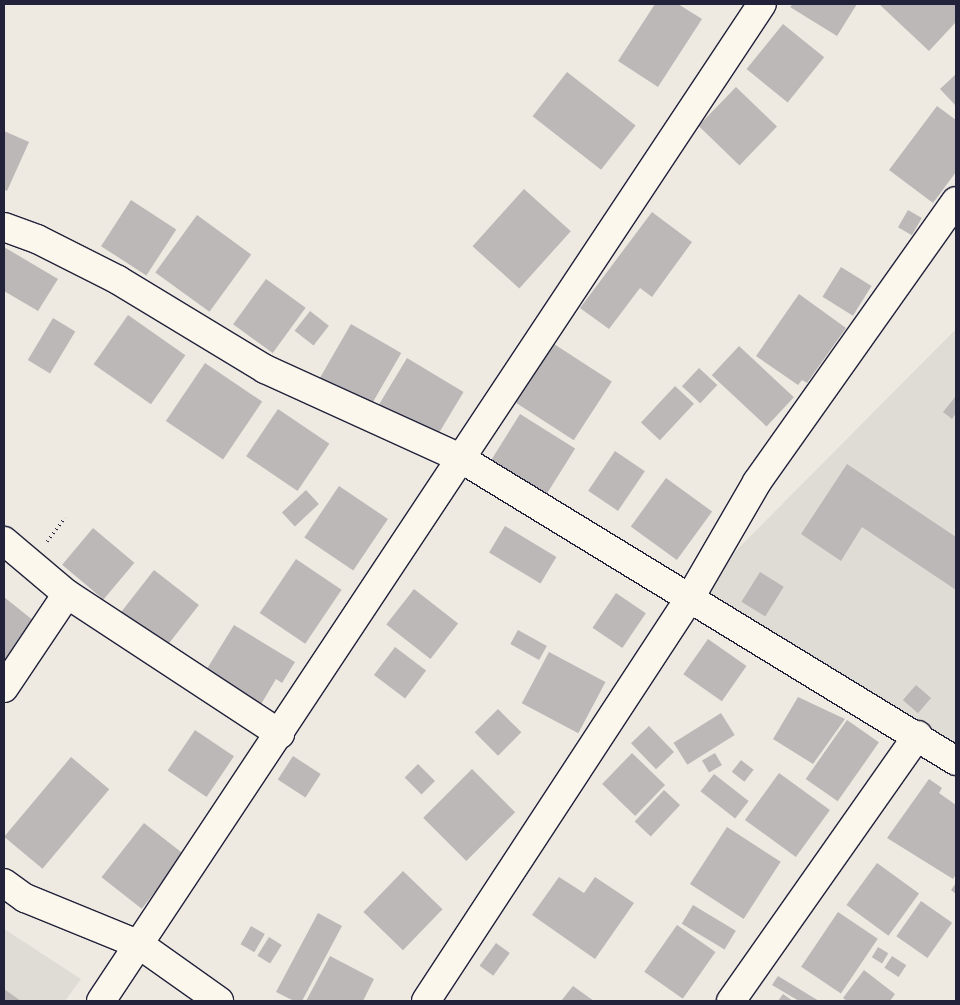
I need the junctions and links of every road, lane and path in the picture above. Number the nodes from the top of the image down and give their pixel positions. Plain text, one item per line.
1 (762, 4) edge
2 (956, 201) edge
3 (4, 227) edge
4 (460, 458) junction
5 (4, 541) edge
6 (67, 594) junction
7 (690, 596) junction
8 (4, 688) edge
9 (280, 734) junction
10 (918, 735) junction
11 (956, 761) edge
12 (4, 883) edge
13 (140, 945) junction
14 (101, 1001) edge
15 (219, 1001) edge
16 (426, 1001) edge
17 (731, 1001) edge

1 - 4 street
2 - 7 street
3 - 4 street
4 - 7 street
4 - 9 street
5 - 6 street
6 - 8 street
6 - 9 street
7 - 10 street
7 - 16 street
9 - 13 street
10 - 11 street
10 - 17 street
12 - 13 street
13 - 14 street
13 - 15 street

